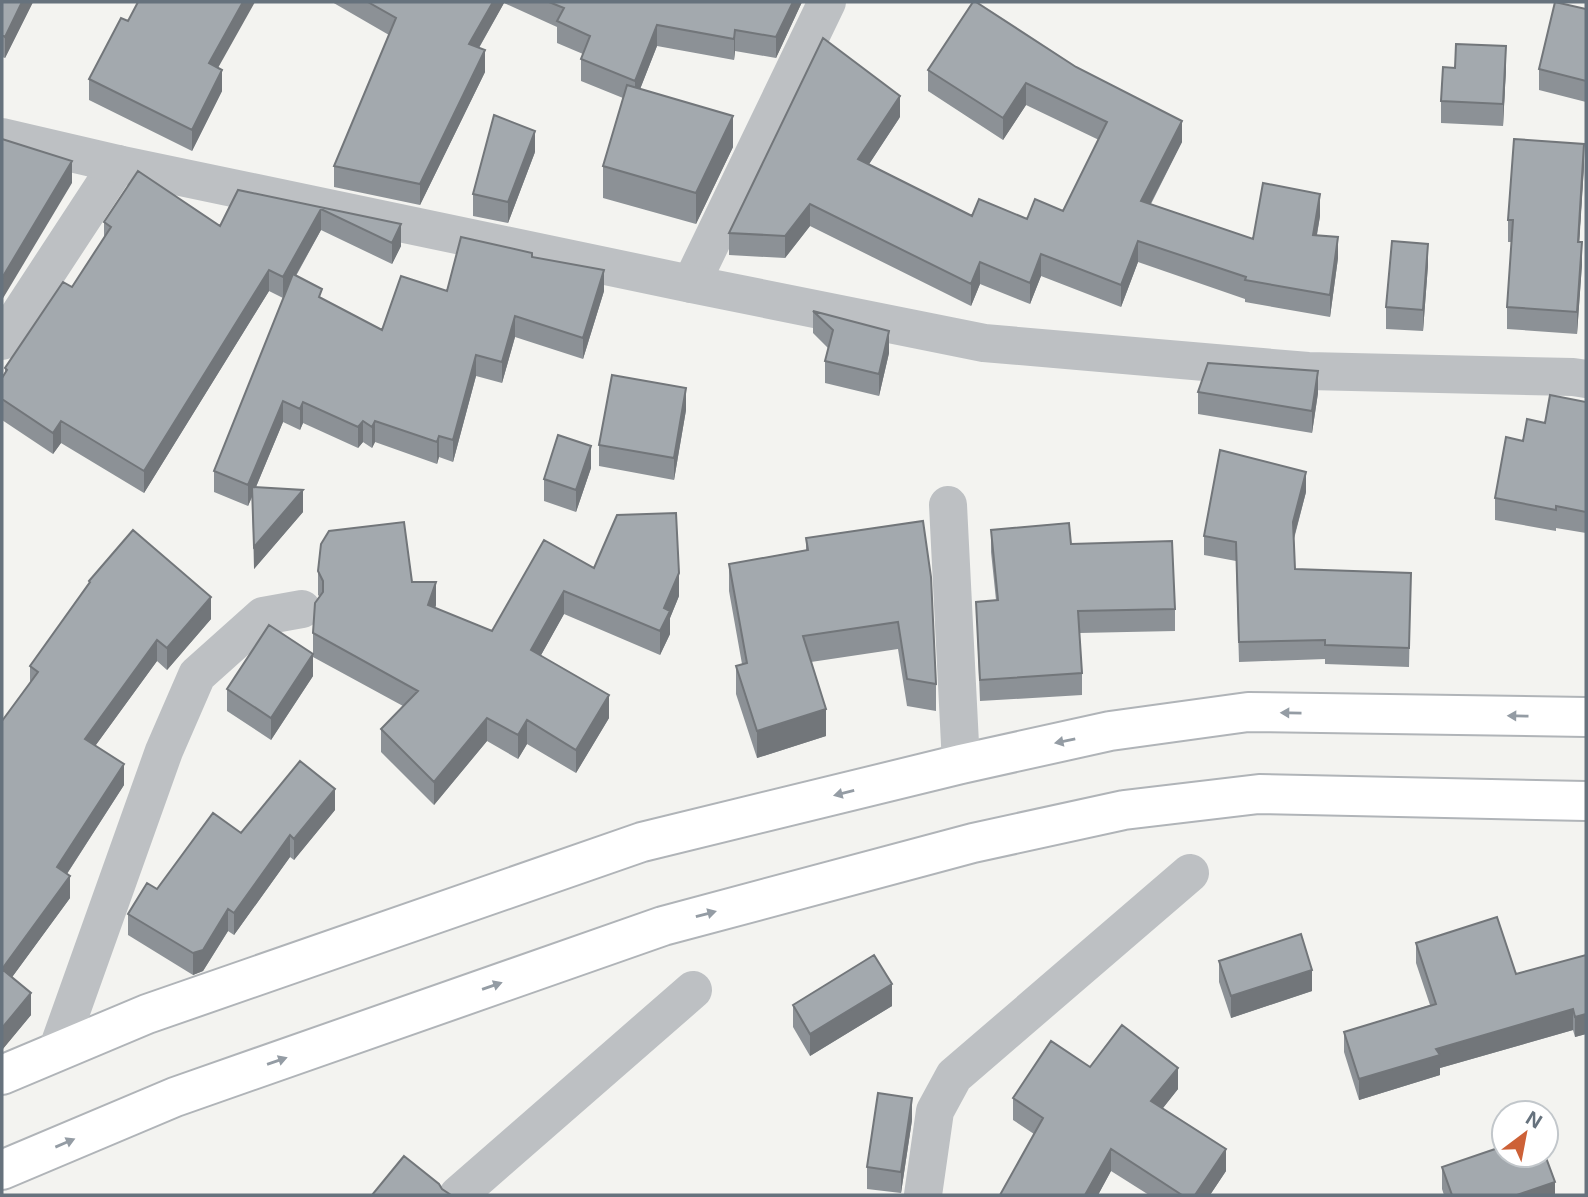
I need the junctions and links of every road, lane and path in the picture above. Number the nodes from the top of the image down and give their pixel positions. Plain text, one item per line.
1 (827, 2) edge
2 (2, 136) edge
3 (118, 164) junction
4 (691, 284) junction
5 (2, 341) edge
6 (1586, 379) edge
7 (948, 505) dead end
8 (302, 609) dead end
9 (1586, 717) edge
10 (961, 764) junction
11 (1586, 801) edge
12 (1190, 873) dead end
13 (693, 990) dead end
14 (57, 1051) junction
15 (2, 1075) edge
16 (2, 1170) edge
17 (458, 1195) edge
18 (923, 1195) edge

1 - 4 street
2 - 3 street
3 - 4 street
3 - 5 street
4 - 6 street
7 - 10 street
8 - 14 street
9 -> 10 main road
10 -> 14 main road
16 -> 11 main road
12 - 18 street
13 - 17 street
14 - 15 main road

